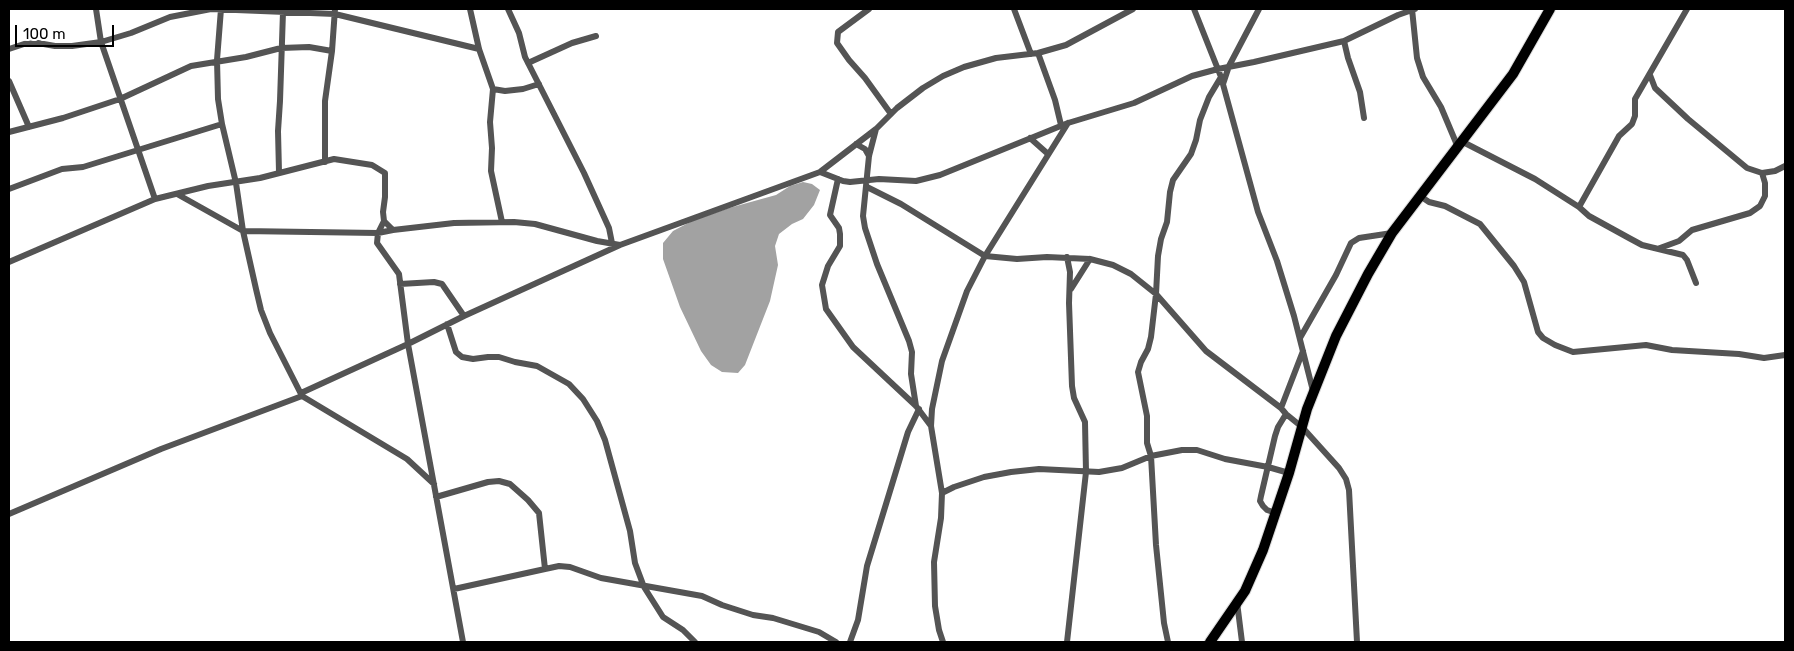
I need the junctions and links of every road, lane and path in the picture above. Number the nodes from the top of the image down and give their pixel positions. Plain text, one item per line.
1 (96, 9) edge
2 (470, 9) edge
3 (508, 9) edge
4 (869, 9) edge
5 (1014, 9) edge
6 (1132, 9) edge
7 (1194, 9) edge
8 (1259, 9) edge
9 (1413, 9) edge
10 (1550, 9) edge
11 (1687, 9) edge
12 (221, 10) edge
13 (335, 11) edge
14 (283, 12) junction
15 (596, 36) dead end
16 (1344, 40) junction
17 (101, 42) junction
18 (281, 48) junction
19 (9, 49) edge
20 (479, 49) junction
21 (332, 51) junction
22 (1034, 54) junction
23 (217, 60) junction
24 (528, 63) junction
25 (1229, 66) junction
26 (1218, 69) junction
27 (1650, 75) junction
28 (1221, 77) junction
29 (9, 81) edge
30 (539, 84) junction
31 (1222, 85) junction
32 (493, 90) junction
33 (120, 99) junction
34 (891, 114) junction
35 (1364, 118) dead end
36 (222, 124) junction
37 (1064, 124) junction
38 (29, 127) junction
39 (876, 129) junction
40 (9, 132) edge
41 (1030, 138) junction
42 (1459, 143) junction
43 (856, 144) junction
44 (138, 151) junction
45 (1048, 154) junction
46 (869, 156) junction
47 (325, 162) junction
48 (869, 164) junction
49 (1785, 166) edge
50 (279, 172) junction
51 (820, 172) junction
52 (1762, 173) junction
53 (838, 178) junction
54 (879, 180) junction
55 (236, 183) junction
56 (867, 184) junction
57 (9, 189) edge
58 (177, 194) junction
59 (1420, 196) junction
60 (155, 199) junction
61 (1579, 207) junction
62 (384, 221) junction
63 (502, 222) junction
64 (393, 230) junction
65 (243, 231) junction
66 (1392, 232) junction
67 (378, 233) junction
68 (612, 243) junction
69 (620, 245) junction
70 (1658, 248) junction
71 (985, 256) junction
72 (1067, 257) junction
73 (1090, 259) junction
74 (9, 262) edge
75 (1696, 283) dead end
76 (400, 284) junction
77 (1071, 290) junction
78 (1156, 294) junction
79 (464, 316) junction
80 (447, 324) junction
81 (1300, 338) junction
82 (408, 344) junction
83 (1303, 351) junction
84 (1785, 355) edge
85 (1314, 393) junction
86 (302, 395) junction
87 (917, 408) junction
88 (1281, 408) junction
89 (1286, 414) junction
90 (931, 426) junction
91 (1302, 427) junction
92 (1151, 456) junction
93 (1268, 467) junction
94 (1086, 472) junction
95 (1289, 473) junction
96 (434, 484) junction
97 (942, 493) junction
98 (436, 496) junction
99 (1276, 513) junction
100 (9, 514) edge
101 (545, 569) junction
102 (644, 587) junction
103 (454, 589) junction
104 (1237, 602) junction
105 (463, 642) edge
106 (695, 642) edge
107 (836, 642) edge
108 (850, 642) edge
109 (943, 642) edge
110 (1067, 642) edge
111 (1168, 642) edge
112 (1210, 642) edge
113 (1242, 642) edge
114 (1357, 642) edge

1 - 17 street
2 - 20 street
3 - 24 street
4 - 34 street
5 - 22 street
6 - 22 street
7 - 26 street
8 - 25 street
9 - 16 street
9 - 42 street
10 - 42 main road
11 - 27 street
12 - 14 street
12 - 17 street
12 - 23 street
13 - 14 street
13 - 20 street
13 - 21 street
14 - 18 street
15 - 24 street
16 - 25 street
16 - 35 street
17 - 19 street
17 - 33 street
18 - 21 street
18 - 23 street
18 - 50 street
20 - 32 street
21 - 47 street
22 - 34 street
22 - 37 street
23 - 33 street
23 - 36 street
24 - 30 street
25 - 26 street
25 - 31 street
26 - 28 street
26 - 37 street
27 - 52 street
27 - 61 street
28 - 31 street
28 - 78 street
29 - 38 street
30 - 32 street
30 - 68 street
31 - 81 street
32 - 63 street
33 - 38 street
33 - 44 street
34 - 39 street
36 - 44 street
36 - 55 street
37 - 41 street
37 - 45 street
38 - 40 street
39 - 43 street
39 - 46 street
41 - 45 street
41 - 54 street
42 - 59 main road
42 - 61 street
43 - 46 street
43 - 51 street
44 - 57 street
44 - 60 street
45 - 71 street
46 - 48 street
47 - 50 street
47 - 62 street
48 - 54 street
48 - 56 street
49 - 52 street
50 - 55 street
51 - 53 street
51 - 69 street
52 - 70 street
53 - 56 street
53 - 87 street
54 - 56 street
55 - 58 street
55 - 65 street
56 - 71 street
56 - 87 street
58 - 60 street
58 - 65 street
59 - 66 main road
59 - 84 street
60 - 74 street
61 - 70 street
62 - 64 street
62 - 67 street
63 - 64 street
63 - 68 street
64 - 67 street
65 - 67 street
65 - 86 street
66 - 81 street
66 - 85 main road
67 - 76 street
68 - 69 street
69 - 79 street
70 - 75 street
71 - 72 street
71 - 90 street
72 - 73 street
72 - 77 street
73 - 77 street
73 - 78 street
76 - 79 street
76 - 82 street
77 - 94 street
78 - 88 street
78 - 92 street
79 - 80 street
80 - 82 street
80 - 102 street
81 - 83 street
82 - 86 street
82 - 96 street
83 - 85 street
83 - 88 street
85 - 91 main road
86 - 96 street
86 - 100 street
87 - 90 street
87 - 108 street
88 - 89 street
89 - 91 street
89 - 93 street
90 - 97 street
91 - 95 main road
91 - 114 street
92 - 93 street
92 - 94 street
92 - 111 street
93 - 95 street
93 - 99 street
94 - 97 street
94 - 110 street
95 - 99 main road
96 - 98 street
97 - 109 street
98 - 101 street
98 - 103 street
99 - 104 main road
101 - 102 street
101 - 103 street
102 - 106 street
102 - 107 street
103 - 105 street
104 - 112 main road
104 - 113 street

